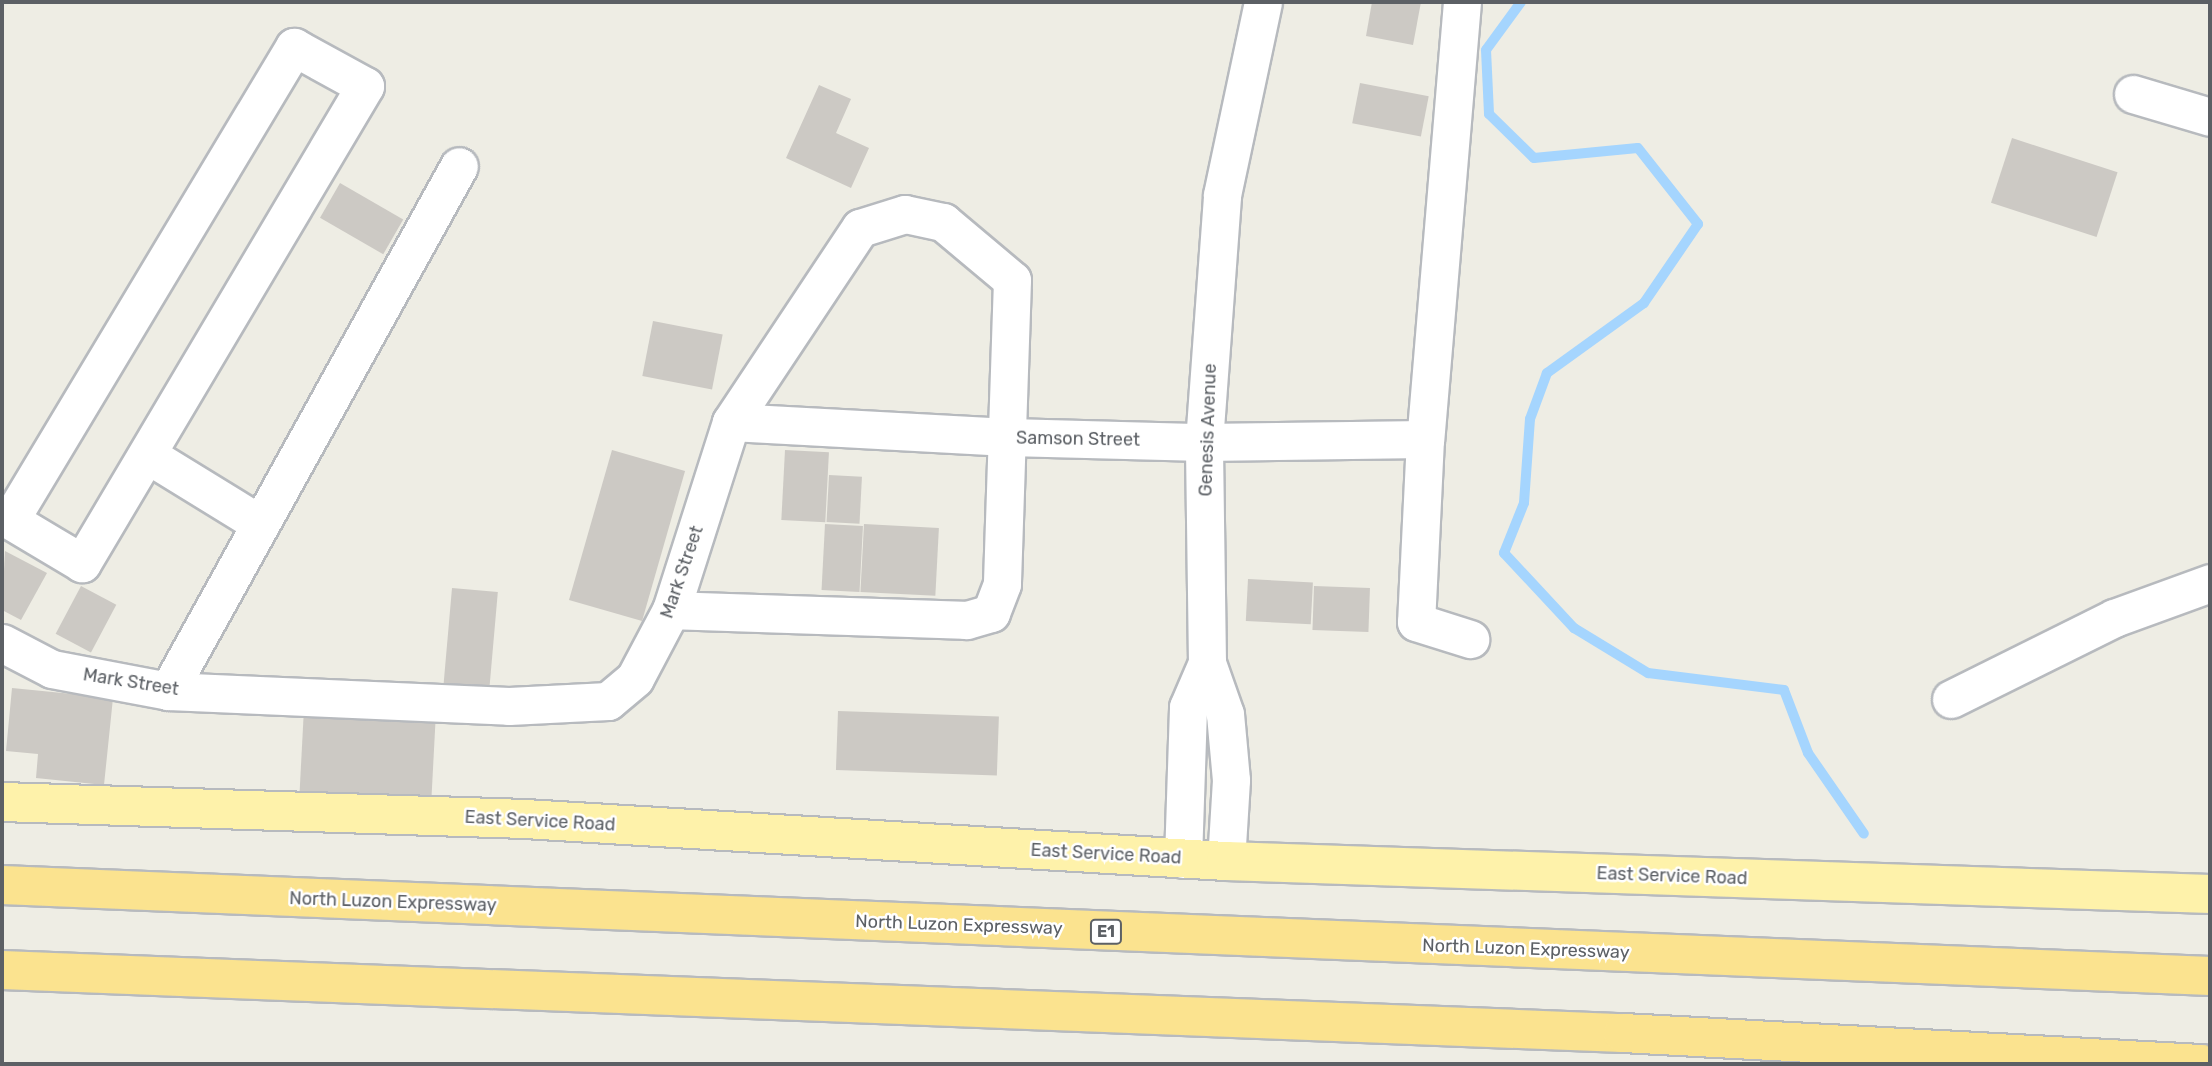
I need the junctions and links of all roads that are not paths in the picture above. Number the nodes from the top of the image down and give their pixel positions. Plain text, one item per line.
1 (1263, 2) edge
2 (1462, 2) edge
3 (2133, 94) dead end
4 (2210, 117) edge
5 (460, 166) dead end
6 (731, 422) junction
7 (1008, 437) junction
8 (1425, 439) junction
9 (1204, 442) junction
10 (148, 455) junction
11 (260, 524) junction
12 (2210, 583) edge
13 (671, 610) junction
14 (1470, 639) dead end
15 (2, 643) edge
16 (1207, 663) junction
17 (168, 691) junction
18 (1951, 699) dead end
19 (2, 802) edge
20 (1183, 859) junction
21 (1226, 861) junction
22 (2, 885) edge
23 (2210, 894) edge
24 (2, 970) edge
25 (2210, 976) edge
26 (2201, 1064) edge

1 - 9 street, Genesis Avenue
2 - 8 street
3 - 4 street
5 - 11 street
6 - 7 street, Samson Street
6 - 7 street, Mark Street
6 - 13 street, Mark Street
7 - 9 street, Samson Street
7 - 13 street
8 - 9 street, Samson Street
8 - 14 street
9 - 16 street, Genesis Avenue
10 - 10 street
10 - 11 street
11 - 17 street
12 - 18 street
13 - 17 street, Mark Street
15 - 17 street, Mark Street
16 - 20 street, Genesis Avenue
16 - 21 street
19 - 20 main road, East Service Road
20 - 21 main road, East Service Road
21 - 23 main road, East Service Road
22 - 25 highway, North Luzon Expressway / E1
24 - 26 highway

